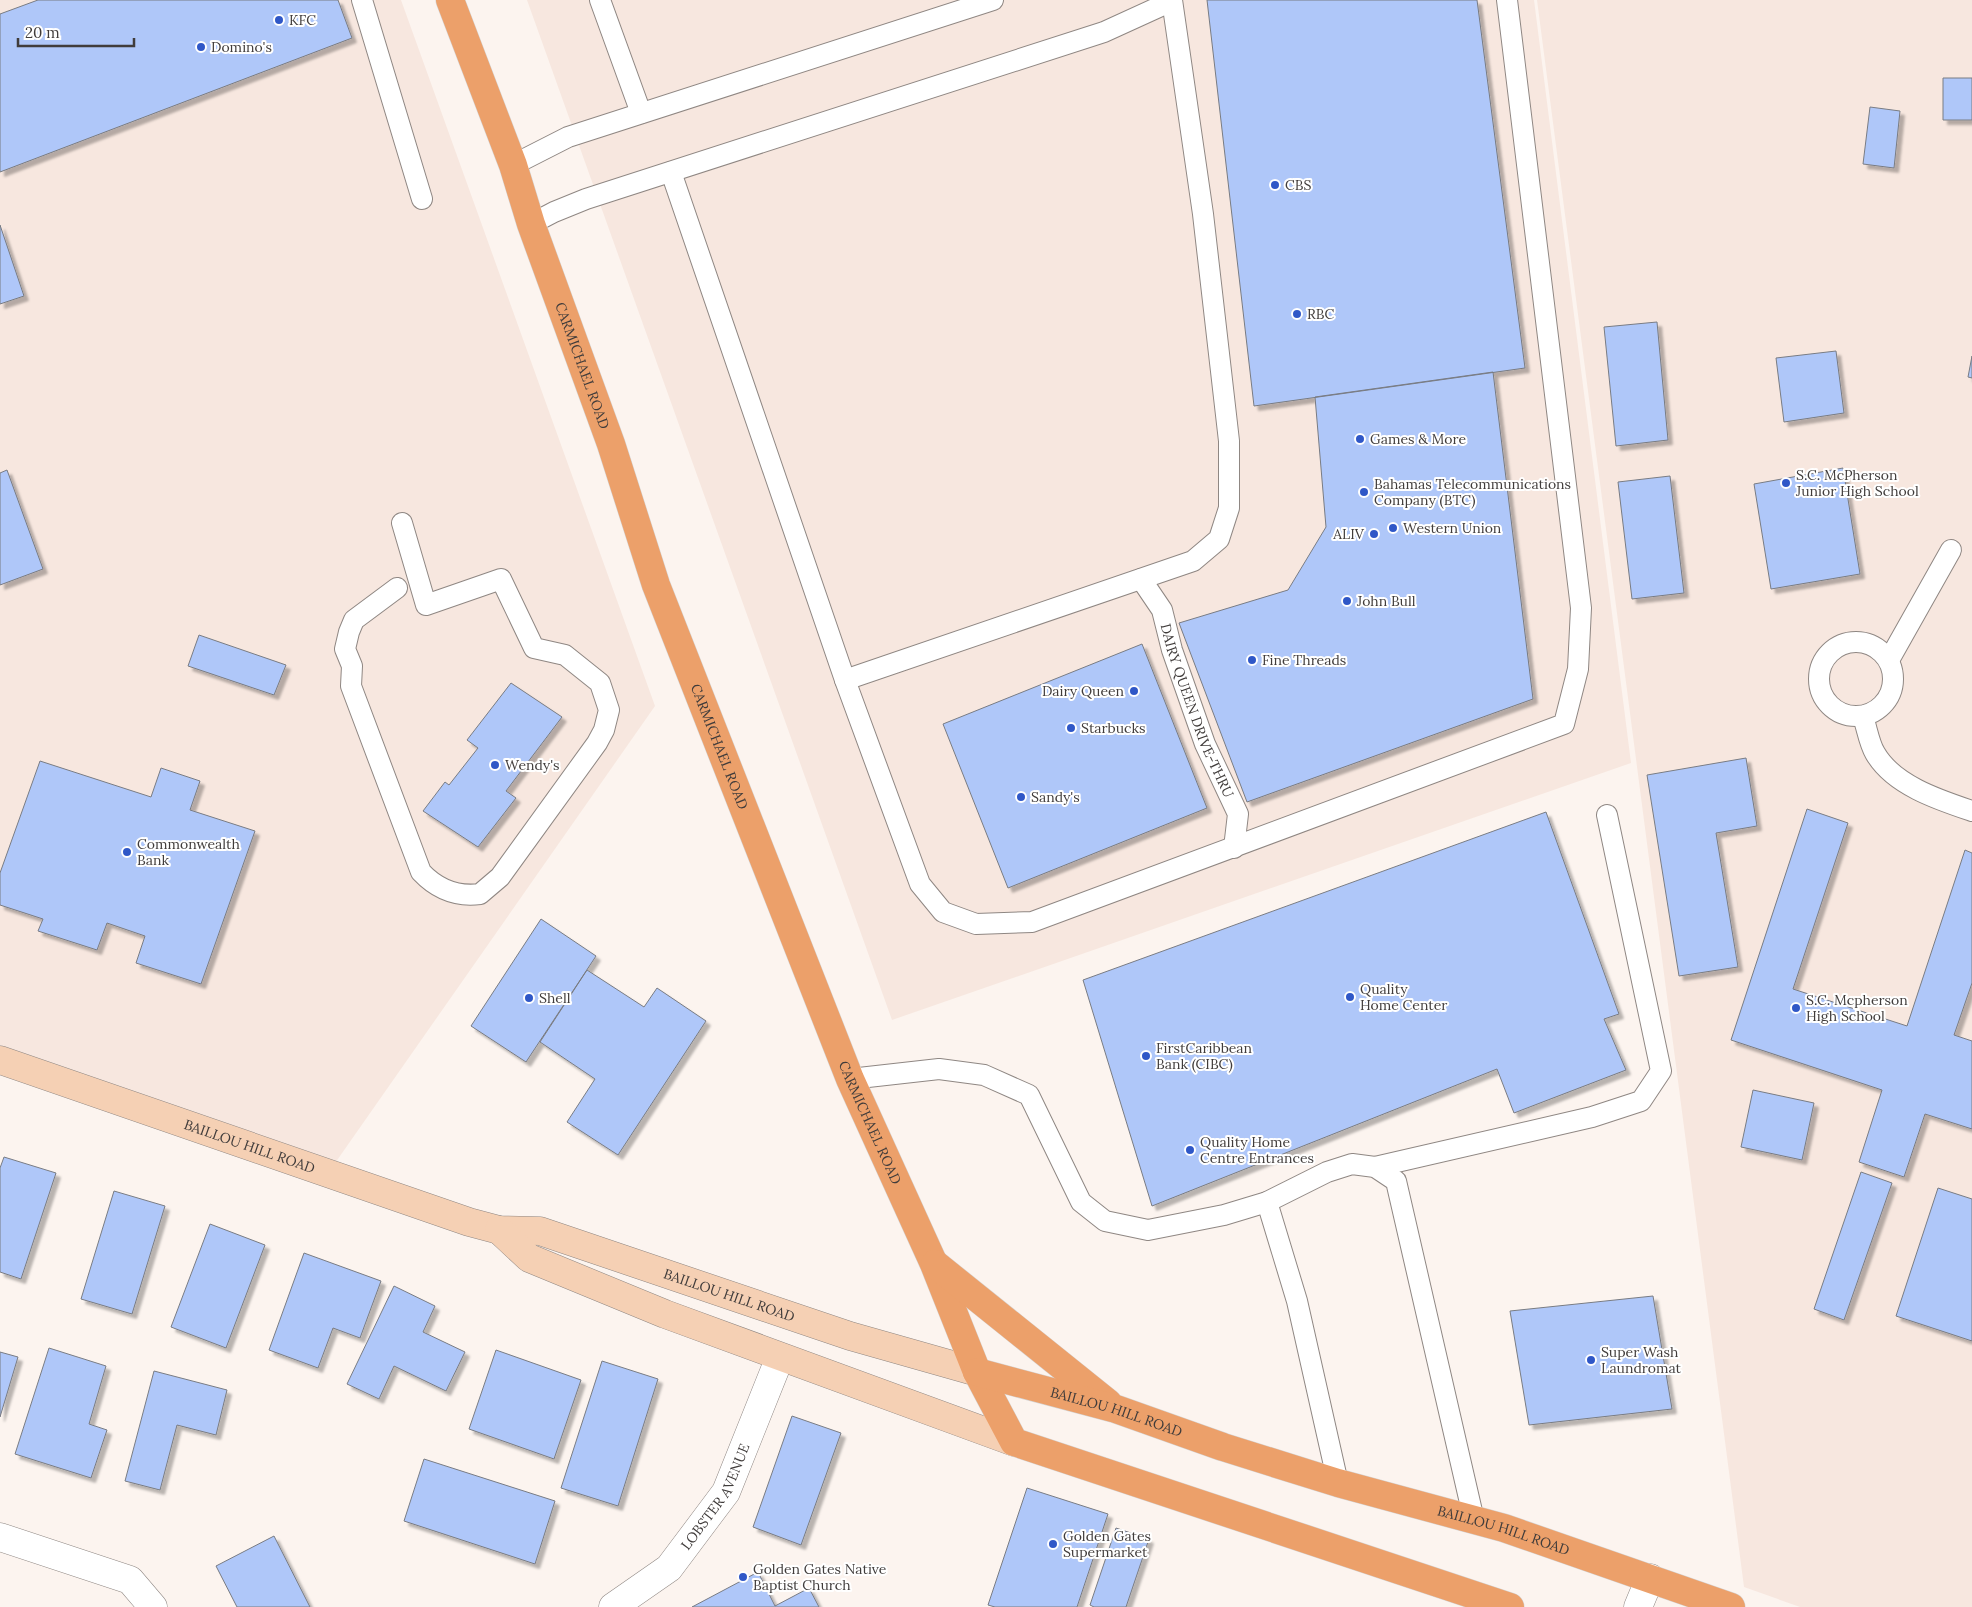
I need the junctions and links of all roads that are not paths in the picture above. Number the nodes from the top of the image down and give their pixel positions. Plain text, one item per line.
1 (362, 0) edge
2 (450, 0) edge
3 (600, 0) edge
4 (994, 0) edge
5 (1507, 0) edge
6 (1172, 1) edge
7 (641, 113) junction
8 (512, 165) junction
9 (671, 172) junction
10 (422, 199) dead end
11 (531, 224) junction
12 (402, 523) dead end
13 (1951, 550) dead end
14 (1140, 579) junction
15 (398, 588) dead end
16 (1889, 660) junction
17 (845, 680) junction
18 (1863, 717) junction
19 (1972, 811) edge
20 (1607, 815) dead end
21 (1234, 848) junction
22 (0, 1060) edge
23 (850, 1079) junction
24 (1375, 1167) junction
25 (1267, 1202) junction
26 (499, 1230) junction
27 (934, 1264) junction
28 (780, 1357) junction
29 (977, 1372) junction
30 (1116, 1409) junction
31 (1014, 1442) junction
32 (1338, 1482) junction
33 (1474, 1520) junction
34 (0, 1537) edge
35 (1650, 1578) junction
36 (153, 1607) edge
37 (613, 1607) edge
38 (1510, 1607) edge
39 (1638, 1607) edge
40 (1730, 1607) edge

1 - 10 lane
2 - 8 main road, CARMICHAEL ROAD
3 - 7 lane
4 - 7 lane
5 - 21 lane
6 - 9 lane
6 - 14 lane
7 - 8 lane
8 - 11 main road, CARMICHAEL ROAD
9 - 11 lane
9 - 17 lane
11 - 23 main road, CARMICHAEL ROAD
12 - 15 lane
13 - 16 lane
14 - 17 lane
14 - 21 lane, DAIRY QUEEN DRIVE-THRU
16 - 18 lane
16 - 18 lane
17 - 21 lane
18 - 19 lane
20 - 24 lane
22 - 26 main road, BAILLOU HILL ROAD
23 - 25 lane
23 - 27 main road, CARMICHAEL ROAD
24 - 25 lane
24 - 33 lane
25 - 32 lane
26 - 28 main road, BAILLOU HILL ROAD
26 - 29 main road, BAILLOU HILL ROAD
27 - 29 main road
27 - 30 main road, CARMICHAEL ROAD
28 - 31 main road, BAILLOU HILL ROAD
28 - 37 street, LOBSTER AVENUE
29 - 30 main road, BAILLOU HILL ROAD
29 - 31 main road
30 - 32 main road, BAILLOU HILL ROAD
31 - 38 main road, BAILLOU HILL ROAD
32 - 33 main road, BAILLOU HILL ROAD
33 - 35 main road, BAILLOU HILL ROAD
34 - 36 street
35 - 39 street
35 - 40 main road, BAILLOU HILL ROAD

